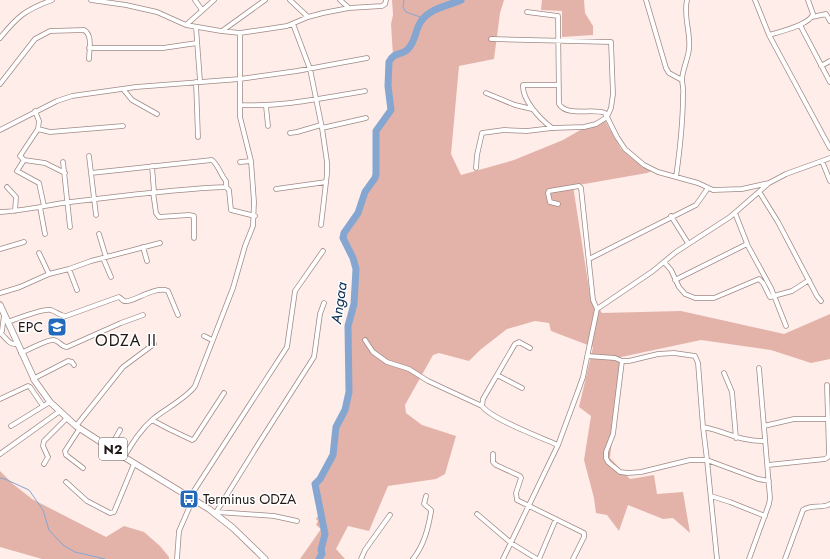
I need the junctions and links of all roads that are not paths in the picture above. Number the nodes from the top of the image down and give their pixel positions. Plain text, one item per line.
1 (52, 0) edge
2 (92, 0) edge
3 (195, 0) edge
4 (214, 0) edge
5 (265, 0) edge
6 (290, 0) edge
7 (340, 0) edge
8 (386, 0) edge
9 (646, 0) edge
10 (687, 0) edge
11 (754, 0) edge
12 (808, 0) edge
13 (349, 8) junction
14 (202, 10) junction
15 (528, 12) dead end
16 (308, 17) junction
17 (812, 17) junction
18 (830, 21) edge
19 (293, 24) junction
20 (186, 25) junction
21 (800, 25) junction
22 (196, 27) junction
23 (221, 31) junction
24 (240, 33) junction
25 (769, 35) junction
26 (0, 38) edge
27 (491, 39) dead end
28 (560, 40) junction
29 (197, 43) junction
30 (89, 48) junction
31 (367, 58) dead end
32 (89, 59) dead end
33 (830, 61) edge
34 (821, 66) junction
35 (310, 70) junction
36 (240, 79) junction
37 (682, 80) junction
38 (198, 82) junction
39 (830, 82) edge
40 (0, 84) edge
41 (559, 85) junction
42 (123, 89) junction
43 (365, 91) dead end
44 (486, 93) dead end
45 (316, 99) junction
46 (240, 105) junction
47 (266, 106) junction
48 (532, 109) junction
49 (35, 111) junction
50 (157, 114) dead end
51 (366, 118) dead end
52 (607, 118) junction
53 (124, 126) dead end
54 (268, 126) dead end
55 (322, 126) junction
56 (552, 128) junction
57 (38, 129) junction
58 (0, 130) edge
59 (290, 133) dead end
60 (198, 137) dead end
61 (830, 148) edge
62 (89, 156) dead end
63 (830, 158) edge
64 (24, 160) junction
65 (251, 161) junction
66 (822, 161) junction
67 (63, 162) dead end
68 (240, 162) dead end
69 (152, 166) junction
70 (476, 168) dead end
71 (65, 173) junction
72 (92, 173) junction
73 (676, 177) junction
74 (830, 181) edge
75 (326, 182) junction
76 (769, 183) junction
77 (226, 186) junction
78 (8, 187) dead end
79 (708, 188) junction
80 (276, 189) dead end
81 (154, 192) junction
82 (760, 193) junction
83 (94, 200) junction
84 (68, 202) junction
85 (558, 204) dead end
86 (42, 206) junction
87 (14, 211) junction
88 (0, 212) edge
89 (735, 214) junction
90 (96, 215) dead end
91 (254, 216) junction
92 (671, 216) junction
93 (321, 225) dead end
94 (70, 227) dead end
95 (46, 234) dead end
96 (99, 234) dead end
97 (194, 238) dead end
98 (24, 242) dead end
99 (160, 243) dead end
100 (688, 244) junction
101 (747, 244) junction
102 (143, 247) junction
103 (0, 248) edge
104 (323, 250) dead end
105 (39, 253) dead end
106 (104, 258) junction
107 (589, 259) junction
108 (147, 261) dead end
109 (664, 262) junction
110 (69, 269) junction
111 (49, 274) junction
112 (111, 278) dead end
113 (675, 280) junction
114 (809, 280) junction
115 (77, 290) dead end
116 (0, 293) edge
117 (774, 296) junction
118 (821, 302) dead end
119 (324, 303) dead end
120 (0, 305) edge
121 (597, 309) junction
122 (4, 315) junction
123 (143, 315) dead end
124 (178, 315) dead end
125 (8, 322) junction
126 (786, 326) dead end
127 (0, 333) edge
128 (204, 336) dead end
129 (212, 340) junction
130 (365, 340) dead end
131 (18, 344) junction
132 (154, 344) dead end
133 (530, 348) dead end
134 (21, 353) junction
135 (587, 356) junction
136 (622, 361) junction
137 (74, 365) dead end
138 (759, 368) dead end
139 (724, 373) dead end
140 (497, 375) junction
141 (33, 379) junction
142 (827, 385) dead end
143 (522, 388) dead end
144 (224, 393) dead end
145 (0, 399) edge
146 (50, 402) junction
147 (43, 406) junction
148 (482, 406) junction
149 (60, 411) junction
150 (67, 418) junction
151 (828, 419) junction
152 (152, 420) junction
153 (11, 426) dead end
154 (764, 426) junction
155 (78, 427) junction
156 (703, 427) junction
157 (120, 430) dead end
158 (829, 430) edge
159 (736, 438) junction
160 (765, 441) junction
161 (558, 445) junction
162 (110, 448) junction
163 (0, 454) edge
164 (493, 454) dead end
165 (124, 457) junction
166 (707, 460) junction
167 (44, 464) dead end
168 (134, 464) junction
169 (768, 465) junction
170 (83, 468) dead end
171 (769, 481) junction
172 (66, 482) dead end
173 (426, 496) dead end
174 (711, 496) junction
175 (191, 498) junction
176 (830, 504) edge
177 (529, 506) junction
178 (216, 513) junction
179 (477, 514) dead end
180 (390, 515) dead end
181 (765, 516) junction
182 (556, 519) junction
183 (297, 521) dead end
184 (511, 543) junction
185 (177, 559) edge
186 (265, 559) edge
187 (361, 559) edge
188 (413, 559) edge
189 (503, 559) edge
190 (538, 559) edge
191 (573, 559) edge
192 (717, 559) edge
193 (749, 559) edge
194 (785, 559) edge

1 - 26 street
2 - 20 street
3 - 14 street
4 - 14 street
5 - 23 street
6 - 16 street
7 - 13 street
8 - 13 street
9 - 37 street
10 - 37 street
11 - 25 street
12 - 17 street
13 - 16 street
14 - 20 street
15 - 28 street
16 - 19 street
17 - 18 street
17 - 21 street
19 - 24 street
19 - 35 street
20 - 22 street
21 - 25 street
21 - 34 street
22 - 23 street
22 - 29 street
23 - 24 street
24 - 36 street
25 - 61 street
27 - 28 street
28 - 41 street
28 - 52 street
29 - 30 street
29 - 38 street
30 - 32 street
30 - 40 street
31 - 35 street
33 - 34 street
34 - 39 street
35 - 36 street
35 - 45 street
36 - 38 street
36 - 46 street
37 - 73 street
38 - 42 street
38 - 60 street
41 - 48 street
41 - 52 street
42 - 49 street
42 - 50 street
43 - 45 street
44 - 48 street
45 - 47 street
45 - 55 street
46 - 47 street
46 - 65 street
47 - 54 street
48 - 56 street
49 - 57 street
49 - 58 street
51 - 55 street
52 - 56 street
52 - 73 street
53 - 57 street
55 - 59 street
55 - 75 street
56 - 70 street
57 - 64 street
62 - 72 street
63 - 66 street
64 - 71 street
64 - 86 street
65 - 68 street
65 - 91 street
66 - 74 street
66 - 76 street
67 - 71 street
69 - 72 street
69 - 77 street
69 - 81 street
71 - 84 street
72 - 83 street
73 - 79 street
75 - 80 street
75 - 93 street
76 - 79 street
76 - 82 street
77 - 81 street
77 - 91 street
78 - 87 street
79 - 92 street
81 - 83 street
81 - 97 street
82 - 89 street
82 - 114 street
83 - 84 street
83 - 90 street
84 - 86 street
84 - 94 street
85 - 107 street
86 - 87 street
86 - 95 street
87 - 88 street
89 - 100 street
89 - 101 street
91 - 129 street
92 - 100 street
92 - 107 street
96 - 106 street
98 - 103 street
99 - 102 street
100 - 109 street
101 - 113 street
101 - 117 street
102 - 106 street
102 - 108 street
104 - 175 street
105 - 111 street
106 - 110 street
106 - 112 street
107 - 121 street
109 - 113 street
109 - 121 street
110 - 111 street
110 - 115 street
111 - 116 street
113 - 117 street
114 - 117 street
114 - 118 street
117 - 126 street
119 - 178 street
120 - 122 highway, N2
121 - 135 street
122 - 125 highway, N2
122 - 127 street
123 - 134 street
124 - 125 street
125 - 131 highway, N2
127 - 131 street
128 - 129 street
129 - 152 street
130 - 148 street
131 - 134 highway, N2
132 - 155 street
133 - 140 street
134 - 141 highway, N2
135 - 136 street
135 - 161 street
136 - 156 street
136 - 166 street
137 - 141 street
138 - 154 street
139 - 159 street
140 - 143 street
140 - 148 street
141 - 146 highway, N2
142 - 151 street
144 - 152 street
145 - 147 street
146 - 147 street
146 - 149 highway, N2
147 - 153 street
148 - 161 street
149 - 150 highway, N2
149 - 163 street
150 - 155 highway, N2
150 - 167 street
151 - 154 street
151 - 158 street
152 - 165 street
154 - 160 street
155 - 162 highway, N2
155 - 170 street
156 - 159 street
156 - 166 street
157 - 162 street
158 - 169 street
159 - 160 street
160 - 169 street
161 - 177 street
162 - 165 highway, N2
164 - 177 street
165 - 168 highway, N2
166 - 171 street
166 - 174 street
168 - 172 street
168 - 175 highway, N2
169 - 171 street
171 - 181 street
173 - 188 street
174 - 181 street
174 - 192 street
175 - 178 highway, N2
175 - 185 street
176 - 194 street
177 - 182 street
177 - 184 street
178 - 183 street
178 - 186 highway, N2
179 - 184 street
180 - 187 street
181 - 193 street
182 - 190 street
182 - 191 street
184 - 189 street
184 - 190 street

